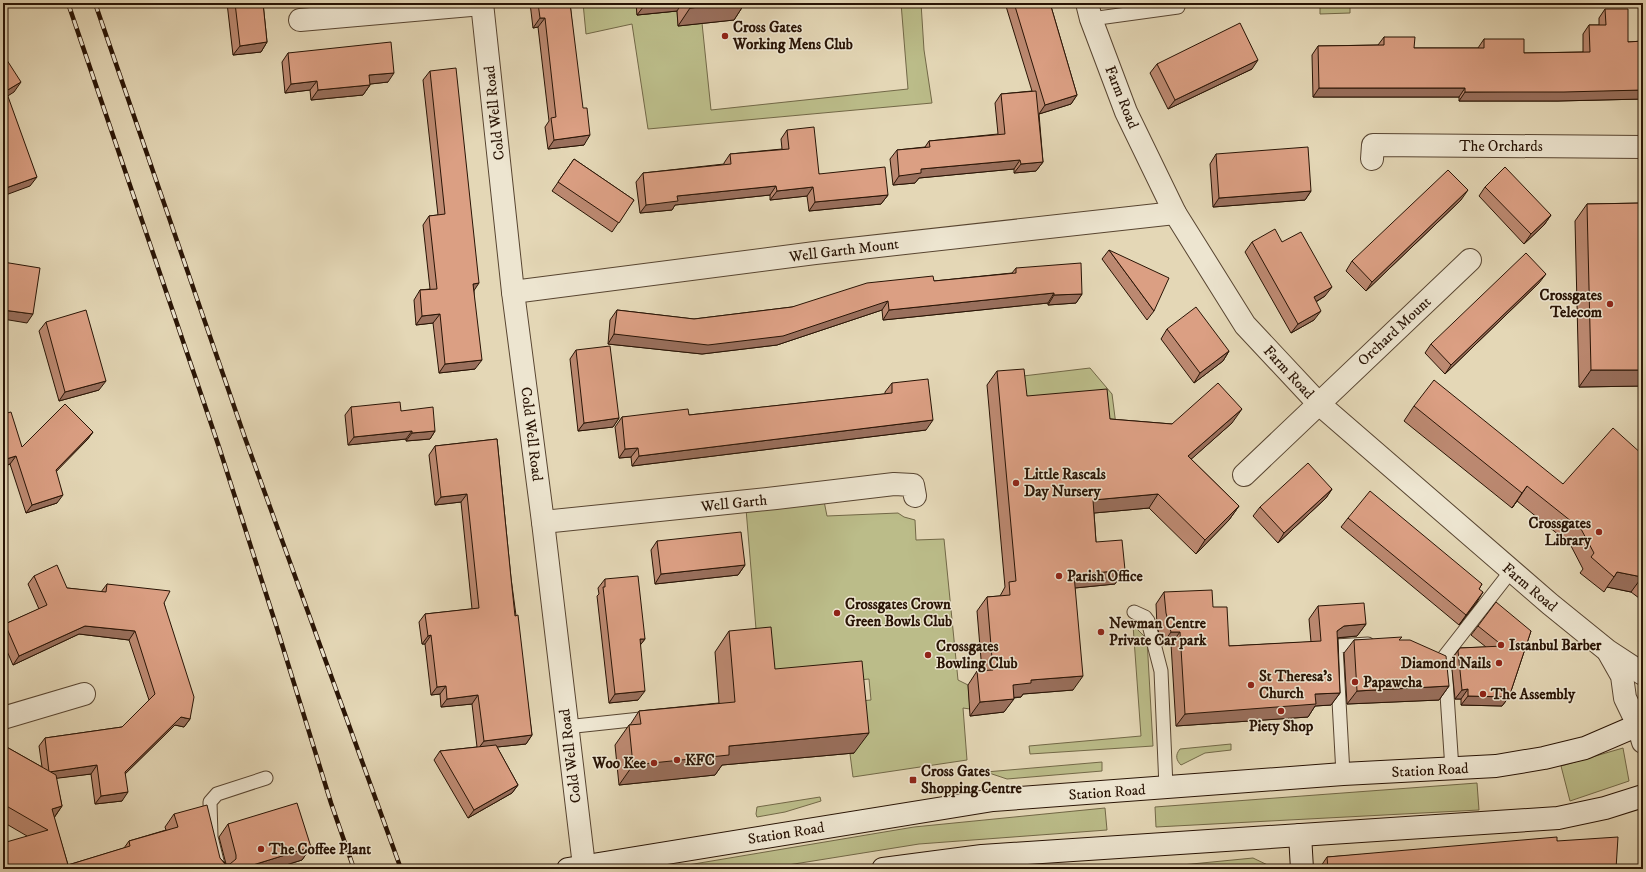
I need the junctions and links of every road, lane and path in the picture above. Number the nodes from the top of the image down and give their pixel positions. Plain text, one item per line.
1 (482, 3) edge
2 (1178, 7) dead end
3 (1089, 11) edge
4 (300, 20) dead end
5 (1643, 146) edge
6 (1372, 160) dead end
7 (1175, 213) junction
8 (1470, 260) dead end
9 (513, 292) junction
10 (1318, 403) junction
11 (1244, 475) dead end
12 (915, 496) dead end
13 (543, 522) junction
14 (1511, 571) junction
15 (1134, 612) dead end
16 (1380, 643) edge
17 (1608, 651) junction
18 (1427, 656) edge
19 (1440, 662) junction
20 (1643, 674) edge
21 (84, 694) dead end
22 (665, 717) edge
23 (3, 718) edge
24 (566, 727) junction
25 (1642, 730) edge
26 (1452, 769) junction
27 (1343, 774) junction
28 (266, 778) dead end
29 (1166, 787) junction
30 (1643, 796) edge
31 (1300, 835) junction
32 (579, 868) edge
33 (218, 869) edge
34 (883, 869) edge
35 (1302, 869) edge

1 - 4 street
1 - 9 street, Cold Well Road
2 - 3 lane
3 - 7 street, Farm Road
5 - 6 street, The Orchards
7 - 9 street, Well Garth Mount
7 - 10 street, Farm Road
8 - 10 street, Orchard Mount
9 - 13 street, Cold Well Road
10 - 11 street, Orchard Mount
10 - 14 street, Farm Road
12 - 13 street, Well Garth
13 - 24 street, Cold Well Road
14 - 17 street, Farm Road
14 - 19 lane
15 - 29 lane
16 - 27 lane
17 - 20 street, Farm Road
17 - 25 street, Farm Road
18 - 19 lane
19 - 26 lane
21 - 23 street
22 - 24 lane
24 - 32 street, Cold Well Road
25 - 26 street, Station Road
26 - 27 street, Station Road
27 - 29 street, Station Road
28 - 33 lane
29 - 32 street, Station Road
30 - 31 street
31 - 34 street
31 - 35 street

